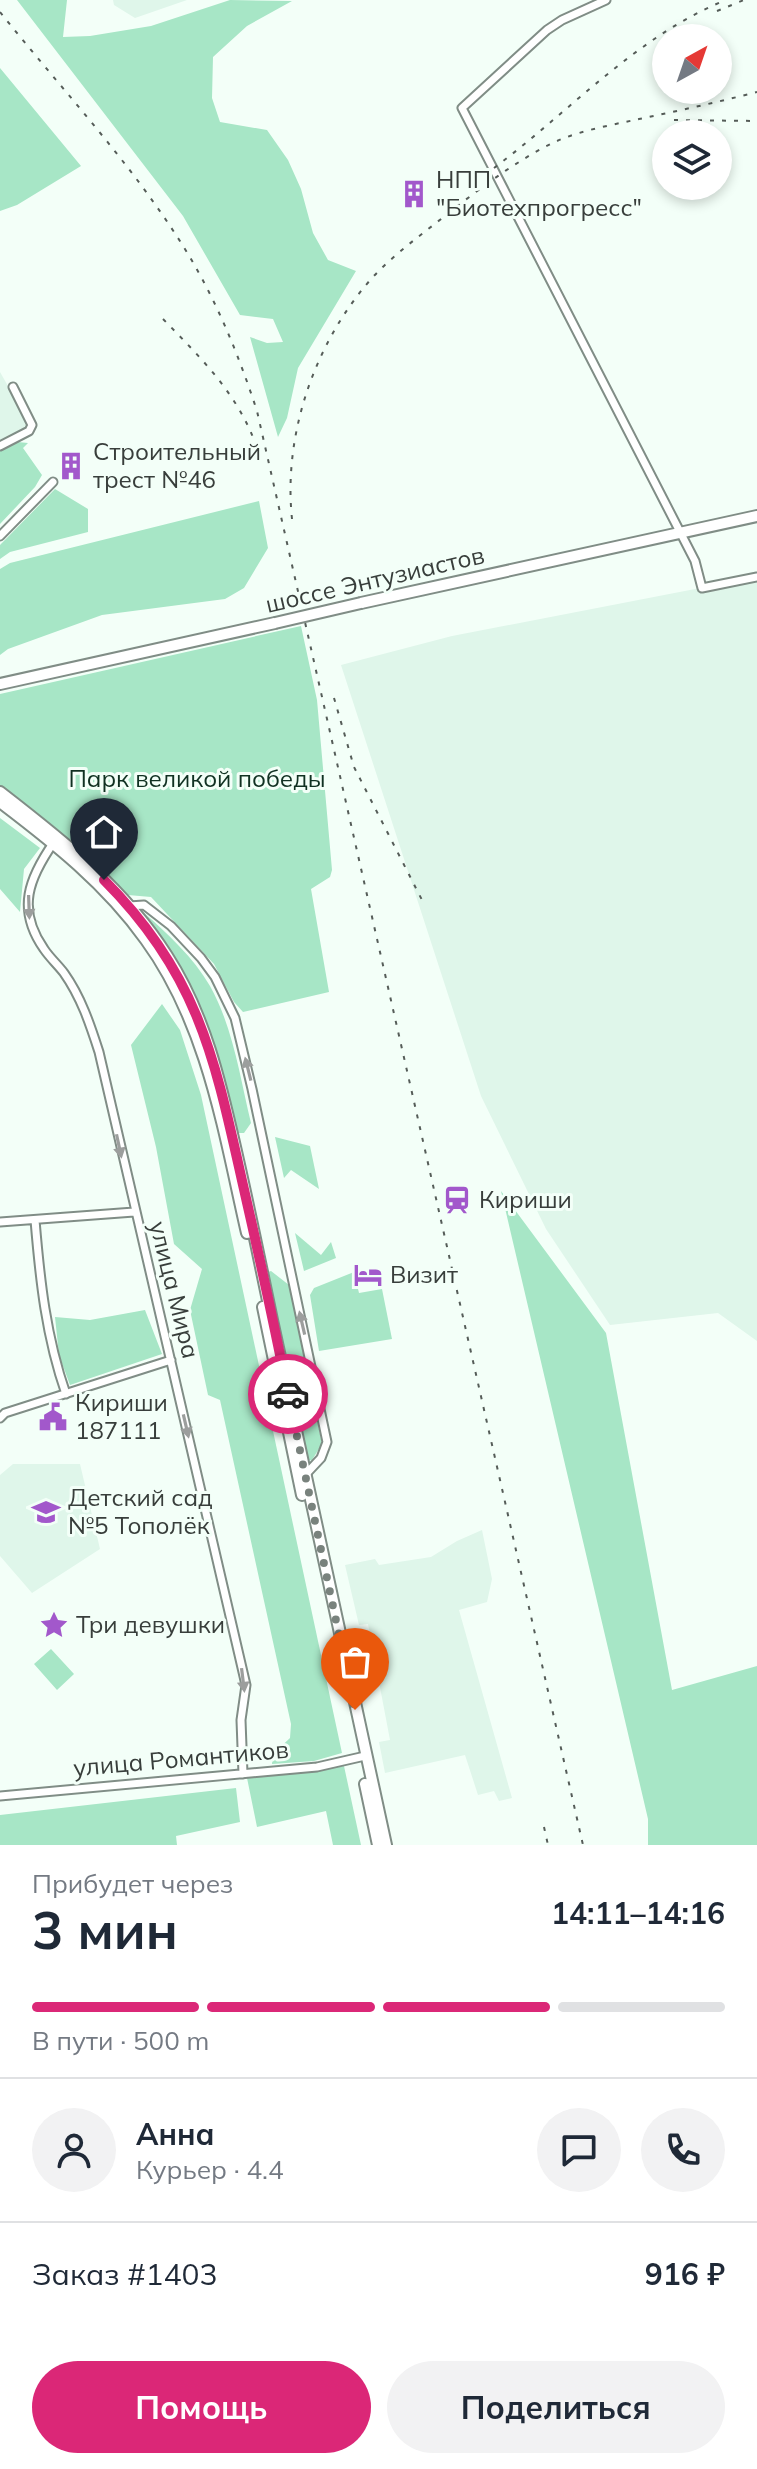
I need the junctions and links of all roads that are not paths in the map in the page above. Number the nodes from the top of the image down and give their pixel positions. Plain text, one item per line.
1 (606, 0) edge
2 (13, 387) dead end
3 (0, 446) edge
4 (53, 482) dead end
5 (757, 516) edge
6 (679, 532) junction
7 (0, 536) edge
8 (757, 577) edge
9 (1, 684) edge
10 (0, 792) edge
11 (0, 802) edge
12 (56, 840) junction
13 (129, 906) junction
14 (134, 1212) junction
15 (35, 1220) junction
16 (0, 1222) edge
17 (171, 1360) junction
18 (66, 1394) junction
19 (0, 1418) edge
20 (305, 1475) junction
21 (362, 1757) junction
22 (243, 1774) junction
23 (0, 1796) edge
24 (378, 1845) edge
25 (386, 1845) edge

1 - 6 street
2 - 3 street
4 - 7 street
5 - 6 main road, шоссе Энтузиастов
6 - 8 street
6 - 9 main road, шоссе Энтузиастов, bridge
10 - 12 main road
11 - 12 main road
12 - 13 main road
12 -> 14 street, улица Мира
12 - 21 main road
13 - 20 main road
20 -> 13 street
14 - 15 street
14 - 17 street, улица Мира
15 - 16 street
15 - 18 street
17 - 18 street
17 -> 22 street, улица Мира
18 - 19 street
20 - 21 main road
21 - 22 street, улица Романтиков
21 - 24 main road
21 - 25 main road
22 - 23 street, улица Романтиков

